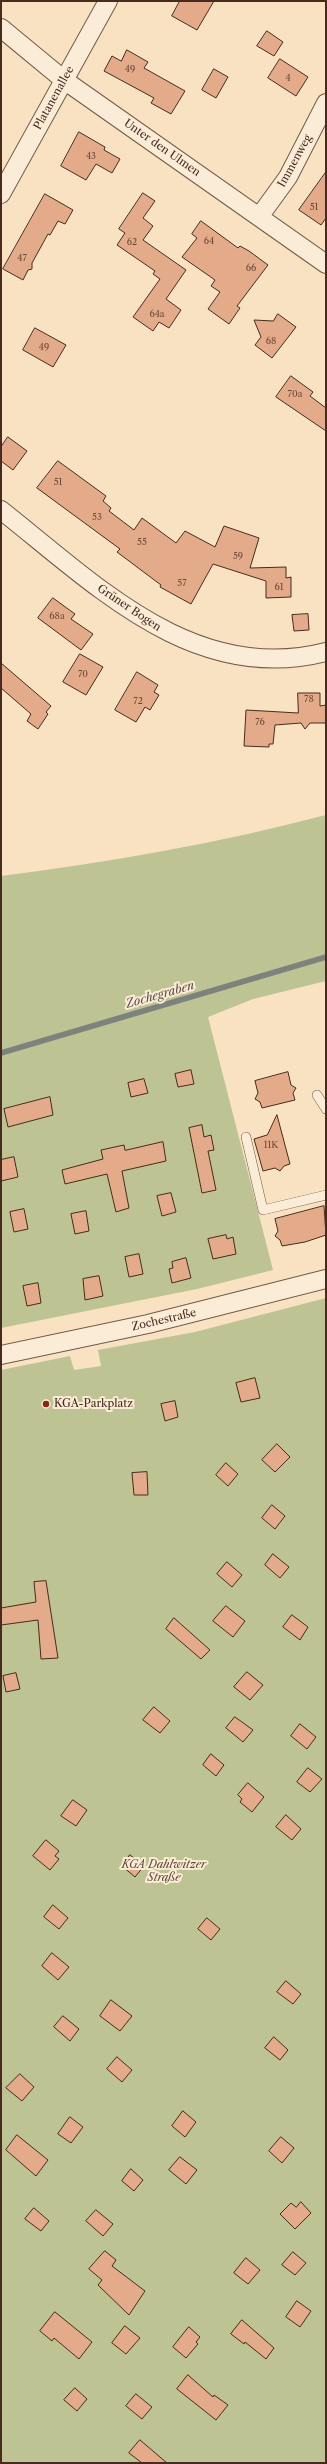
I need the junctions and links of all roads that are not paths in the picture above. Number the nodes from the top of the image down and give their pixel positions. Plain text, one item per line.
1 (108, 1) edge
2 (1, 28) edge
3 (64, 80) junction
4 (326, 103) edge
5 (1, 194) edge
6 (259, 217) junction
7 (326, 264) edge
8 (1, 510) edge
9 (326, 652) edge
10 (317, 1095) dead end
11 (326, 1109) edge
12 (246, 1137) dead end
13 (326, 1195) edge
14 (326, 1279) edge
15 (1, 1355) edge

1 - 3 street, Platanenallee
2 - 3 street, Unter den Ulmen
3 - 5 street, Platanenallee
3 - 6 street, Unter den Ulmen
4 - 6 street, Immenweg
6 - 7 street, Unter den Ulmen
8 - 9 street, Grüner Bogen
10 - 11 lane
12 - 13 lane
14 - 15 street, Zochestraße

